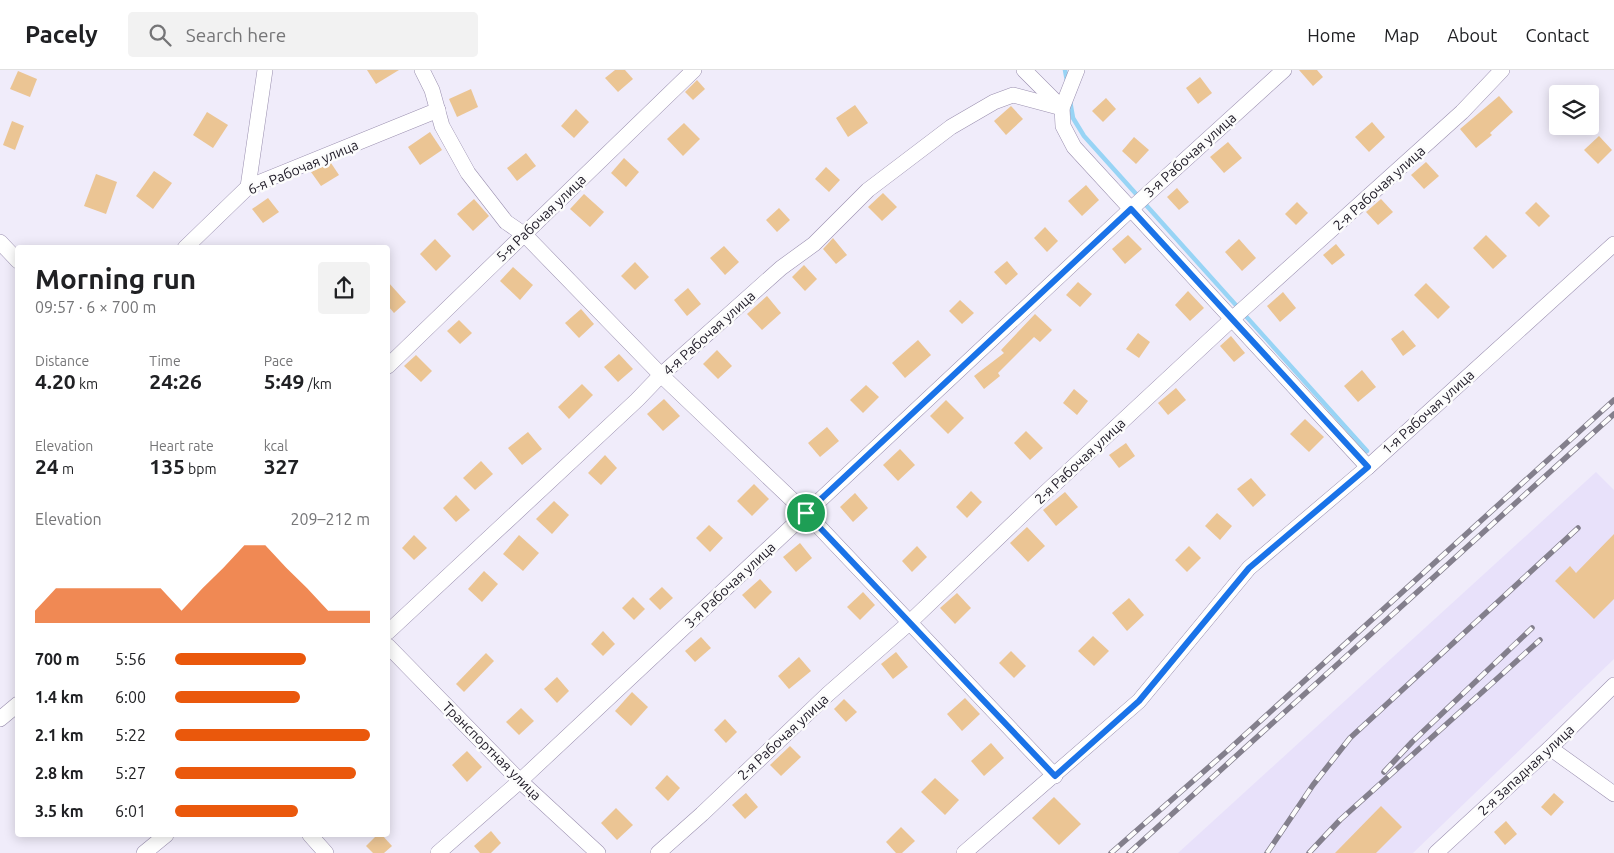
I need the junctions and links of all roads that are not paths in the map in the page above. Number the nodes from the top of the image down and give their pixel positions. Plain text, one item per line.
1 (265, 70) edge
2 (422, 70) edge
3 (694, 70) edge
4 (1024, 70) edge
5 (1077, 70) edge
6 (1284, 70) edge
7 (1502, 70) edge
8 (1062, 108) junction
9 (438, 110) junction
10 (248, 188) junction
11 (1131, 209) junction
12 (524, 235) junction
13 (0, 242) edge
14 (1614, 244) edge
15 (188, 245) edge
16 (15, 257) edge
17 (1231, 320) junction
18 (390, 364) edge
19 (661, 375) junction
20 (1368, 467) junction
21 (806, 513) junction
22 (909, 623) junction
23 (390, 630) edge
24 (390, 648) edge
25 (1614, 686) edge
26 (15, 706) edge
27 (0, 719) edge
28 (1550, 748) junction
29 (1055, 776) junction
30 (520, 781) junction
31 (1614, 794) edge
32 (164, 837) edge
33 (312, 837) edge
34 (144, 853) edge
35 (326, 853) edge
36 (438, 853) edge
37 (598, 853) edge
38 (658, 853) edge
39 (964, 853) edge
40 (1436, 853) edge

1 - 10 street
2 - 9 street
3 - 12 street, 5-я Рабочая улица
4 - 8 street
5 - 8 street
6 - 11 street, 3-я Рабочая улица
7 - 17 street, 2-я Рабочая улица
8 - 11 street
8 - 19 street, 4-я Рабочая улица
9 - 10 street, 6-я Рабочая улица
9 - 12 street
10 - 15 street, 6-я Рабочая улица
11 - 17 street
11 - 21 street, 3-я Рабочая улица
12 - 18 street, 5-я Рабочая улица
12 - 19 street
13 - 16 street
14 - 20 street, 1-я Рабочая улица
17 - 20 street
17 - 22 street, 2-я Рабочая улица
19 - 21 street
19 - 23 street, 4-я Рабочая улица
20 - 29 street, 1-я Рабочая улица
21 - 22 street
21 - 30 street, 3-я Рабочая улица
22 - 29 street
22 - 38 street, 2-я Рабочая улица
24 - 30 street, Транспортная улица
25 - 28 street, 2-я Западная улица
26 - 27 street
28 - 31 street
28 - 40 street, 2-я Западная улица
29 - 39 street, 1-я Рабочая улица
30 - 36 street, 3-я Рабочая улица
30 - 37 street, Транспортная улица
32 - 34 street
33 - 35 street

